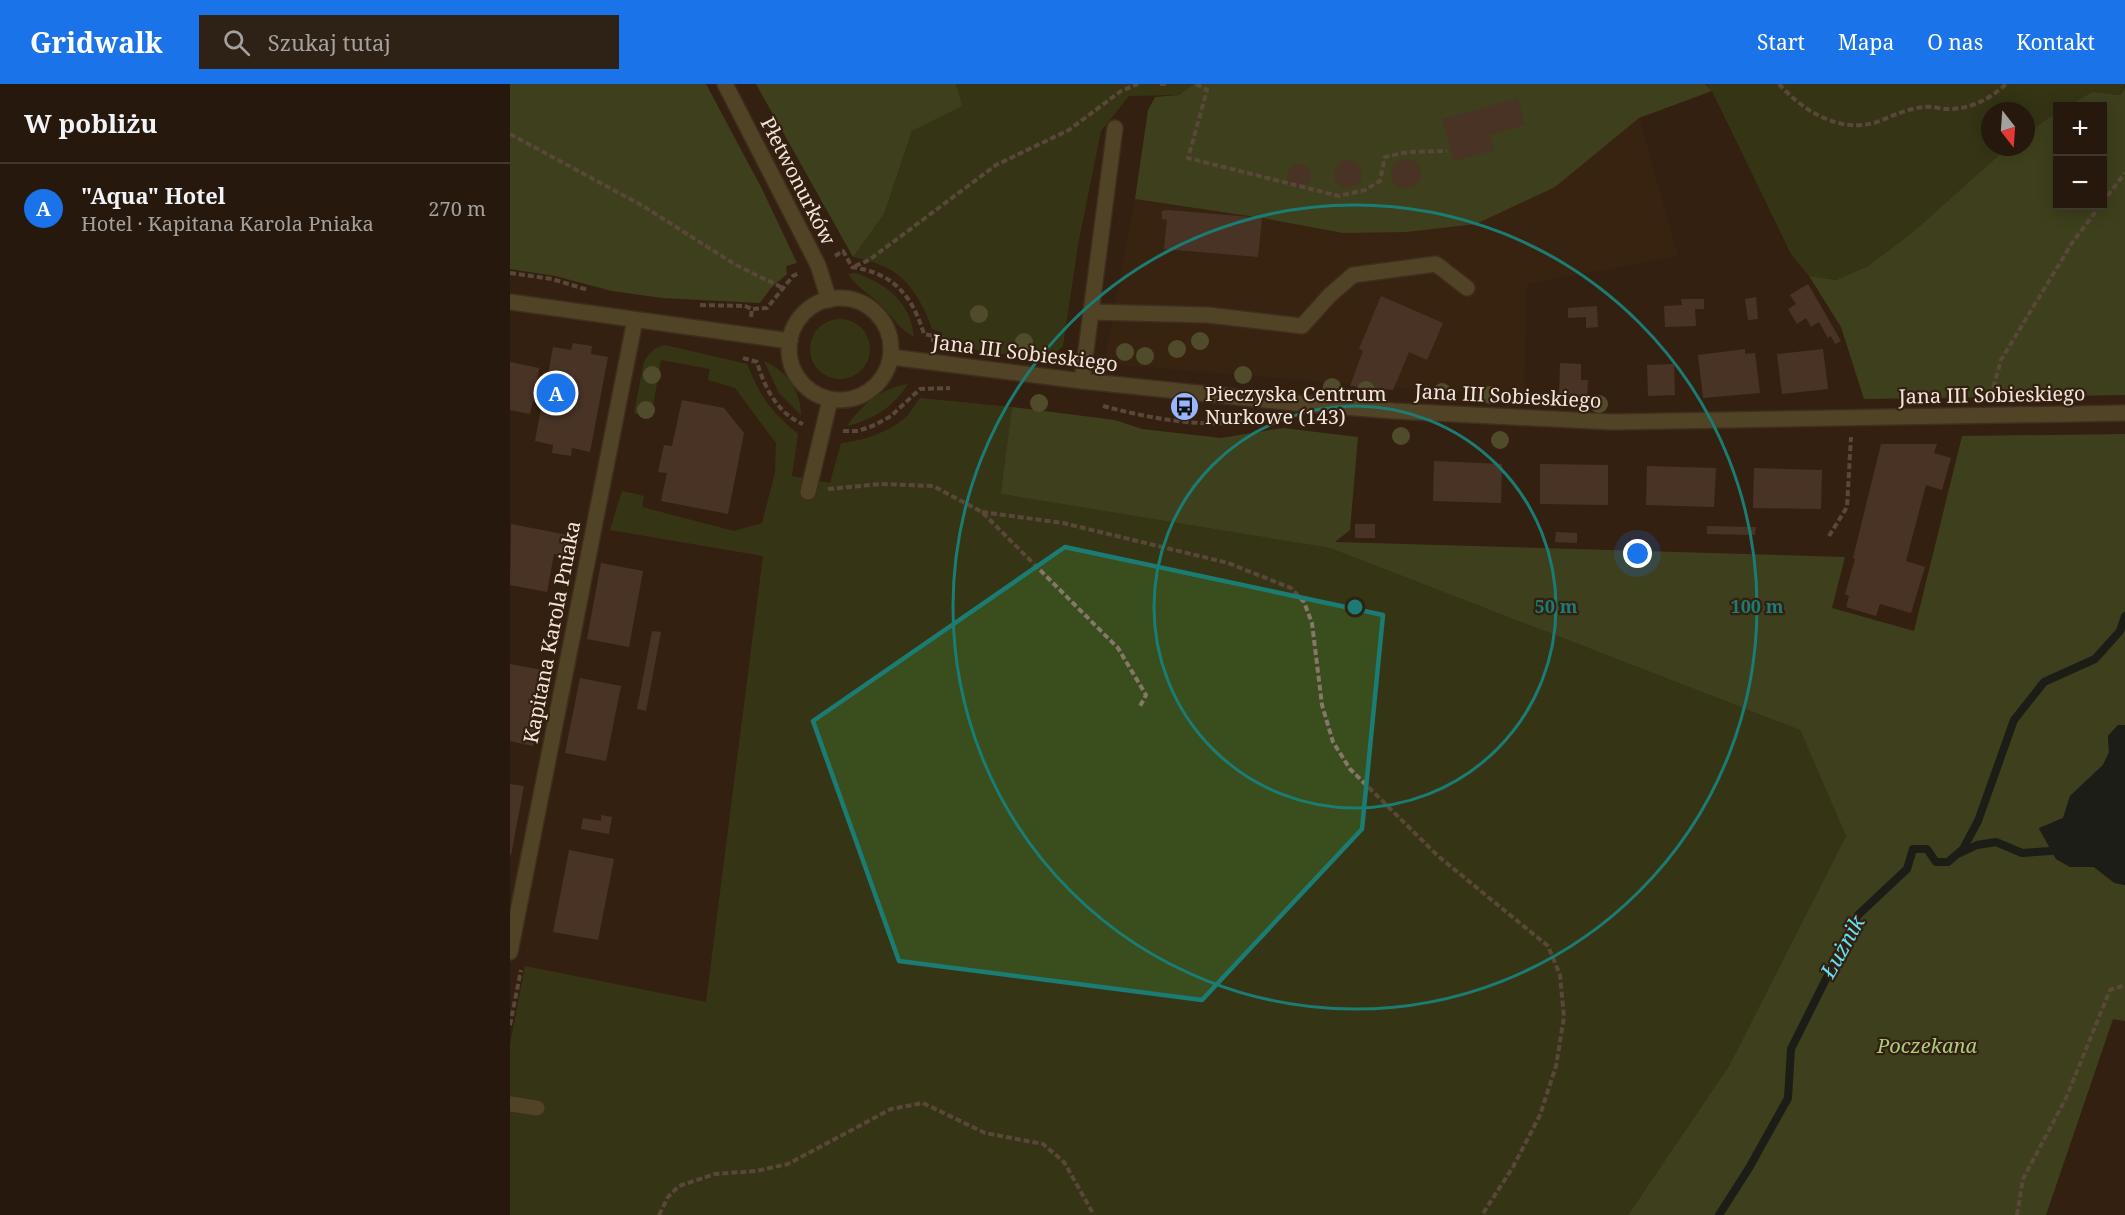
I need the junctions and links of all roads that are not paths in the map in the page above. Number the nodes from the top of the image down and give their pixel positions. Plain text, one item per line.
1 (725, 84) edge
2 (1115, 128) dead end
3 (1467, 288) dead end
4 (829, 300) junction
5 (510, 302) edge
6 (1091, 312) junction
7 (635, 320) junction
8 (790, 341) junction
9 (891, 357) junction
10 (1082, 381) junction
11 (830, 400) junction
12 (2125, 413) edge
13 (808, 492) road end
14 (510, 952) edge
15 (510, 1104) edge
16 (537, 1108) dead end

1 - 4 street, Płetwonurków
2 - 6 street
3 - 6 street
4 - 8 street
4 - 9 street
5 - 7 street
6 - 10 street
7 - 8 street
7 - 14 street, Kapitana Karola Pniaka
8 - 11 street
9 - 10 street, Jana III Sobieskiego
9 - 11 street
10 - 12 street, Jana III Sobieskiego
11 - 13 street
15 - 16 street

